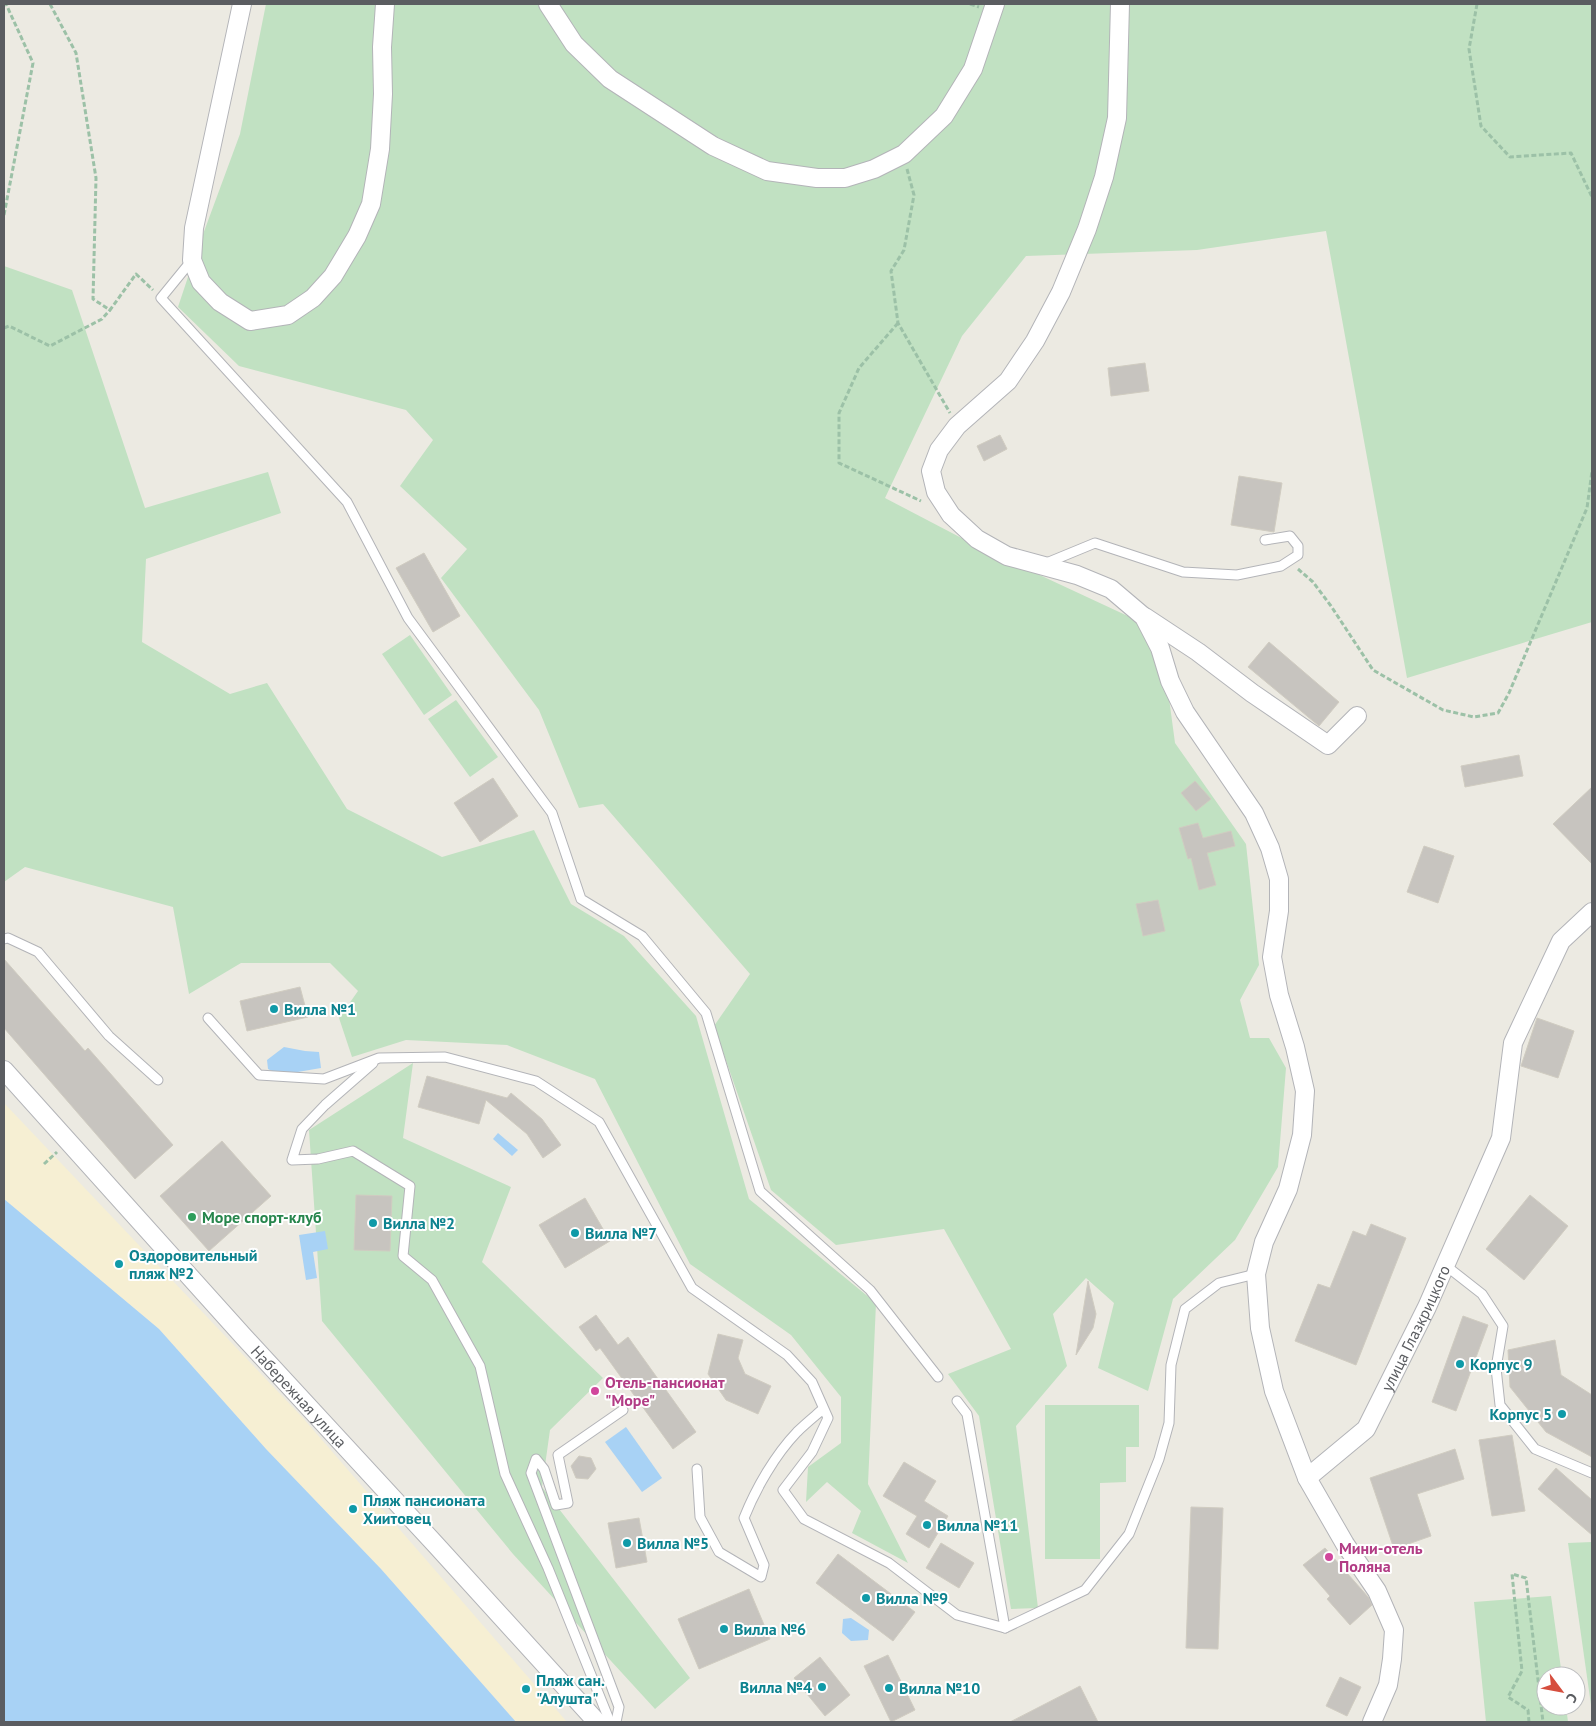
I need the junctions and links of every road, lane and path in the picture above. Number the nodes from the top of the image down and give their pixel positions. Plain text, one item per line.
1 (6, 4) edge
2 (50, 4) edge
3 (242, 4) edge
4 (385, 4) edge
5 (548, 4) edge
6 (995, 4) edge
7 (1120, 4) edge
8 (1477, 4) edge
9 (904, 154) junction
10 (1592, 198) edge
11 (4, 215) edge
12 (192, 260) junction
13 (161, 298) junction
14 (110, 310) junction
15 (898, 323) junction
16 (4, 328) edge
17 (957, 426) junction
18 (1592, 471) edge
19 (925, 503) dead end
20 (1265, 540) dead end
21 (1288, 561) junction
22 (1041, 565) junction
23 (1144, 617) junction
24 (1357, 716) dead end
25 (1592, 912) edge
26 (4, 939) edge
27 (208, 1018) dead end
28 (379, 1058) junction
29 (4, 1070) edge
30 (158, 1080) dead end
31 (53, 1155) dead end
32 (44, 1164) dead end
33 (1445, 1265) junction
34 (1256, 1274) junction
35 (938, 1377) dead end
36 (957, 1401) dead end
37 (824, 1408) junction
38 (623, 1410) dead end
39 (697, 1469) dead end
40 (1592, 1473) edge
41 (1307, 1478) junction
42 (1005, 1628) junction
43 (597, 1722) edge
44 (610, 1722) edge
45 (616, 1722) edge
46 (1372, 1722) edge
47 (1529, 1722) edge
48 (1543, 1722) edge

1 - 11 path
2 - 14 path
3 - 12 street
4 - 12 street
5 - 9 street
6 - 9 street
7 - 17 street
8 - 10 path
9 - 15 path
12 - 13 lane
13 - 14 path
13 - 35 lane
14 - 16 path
15 - 17 path
15 - 19 path
17 - 22 street
18 - 21 path
20 - 21 lane
21 - 22 lane
22 - 23 street
23 - 24 street
23 - 34 street
25 - 33 street, улица Глазкрицкого
26 - 30 lane
27 - 28 lane
28 - 37 lane
28 - 44 lane
29 - 43 street, Набережная улица
31 - 32 path
33 - 40 lane
33 - 41 street, улица Глазкрицкого
34 - 41 street
34 - 42 lane
36 - 42 lane
37 - 39 lane
37 - 42 lane
38 - 45 lane
41 - 46 street
47 - 48 path

